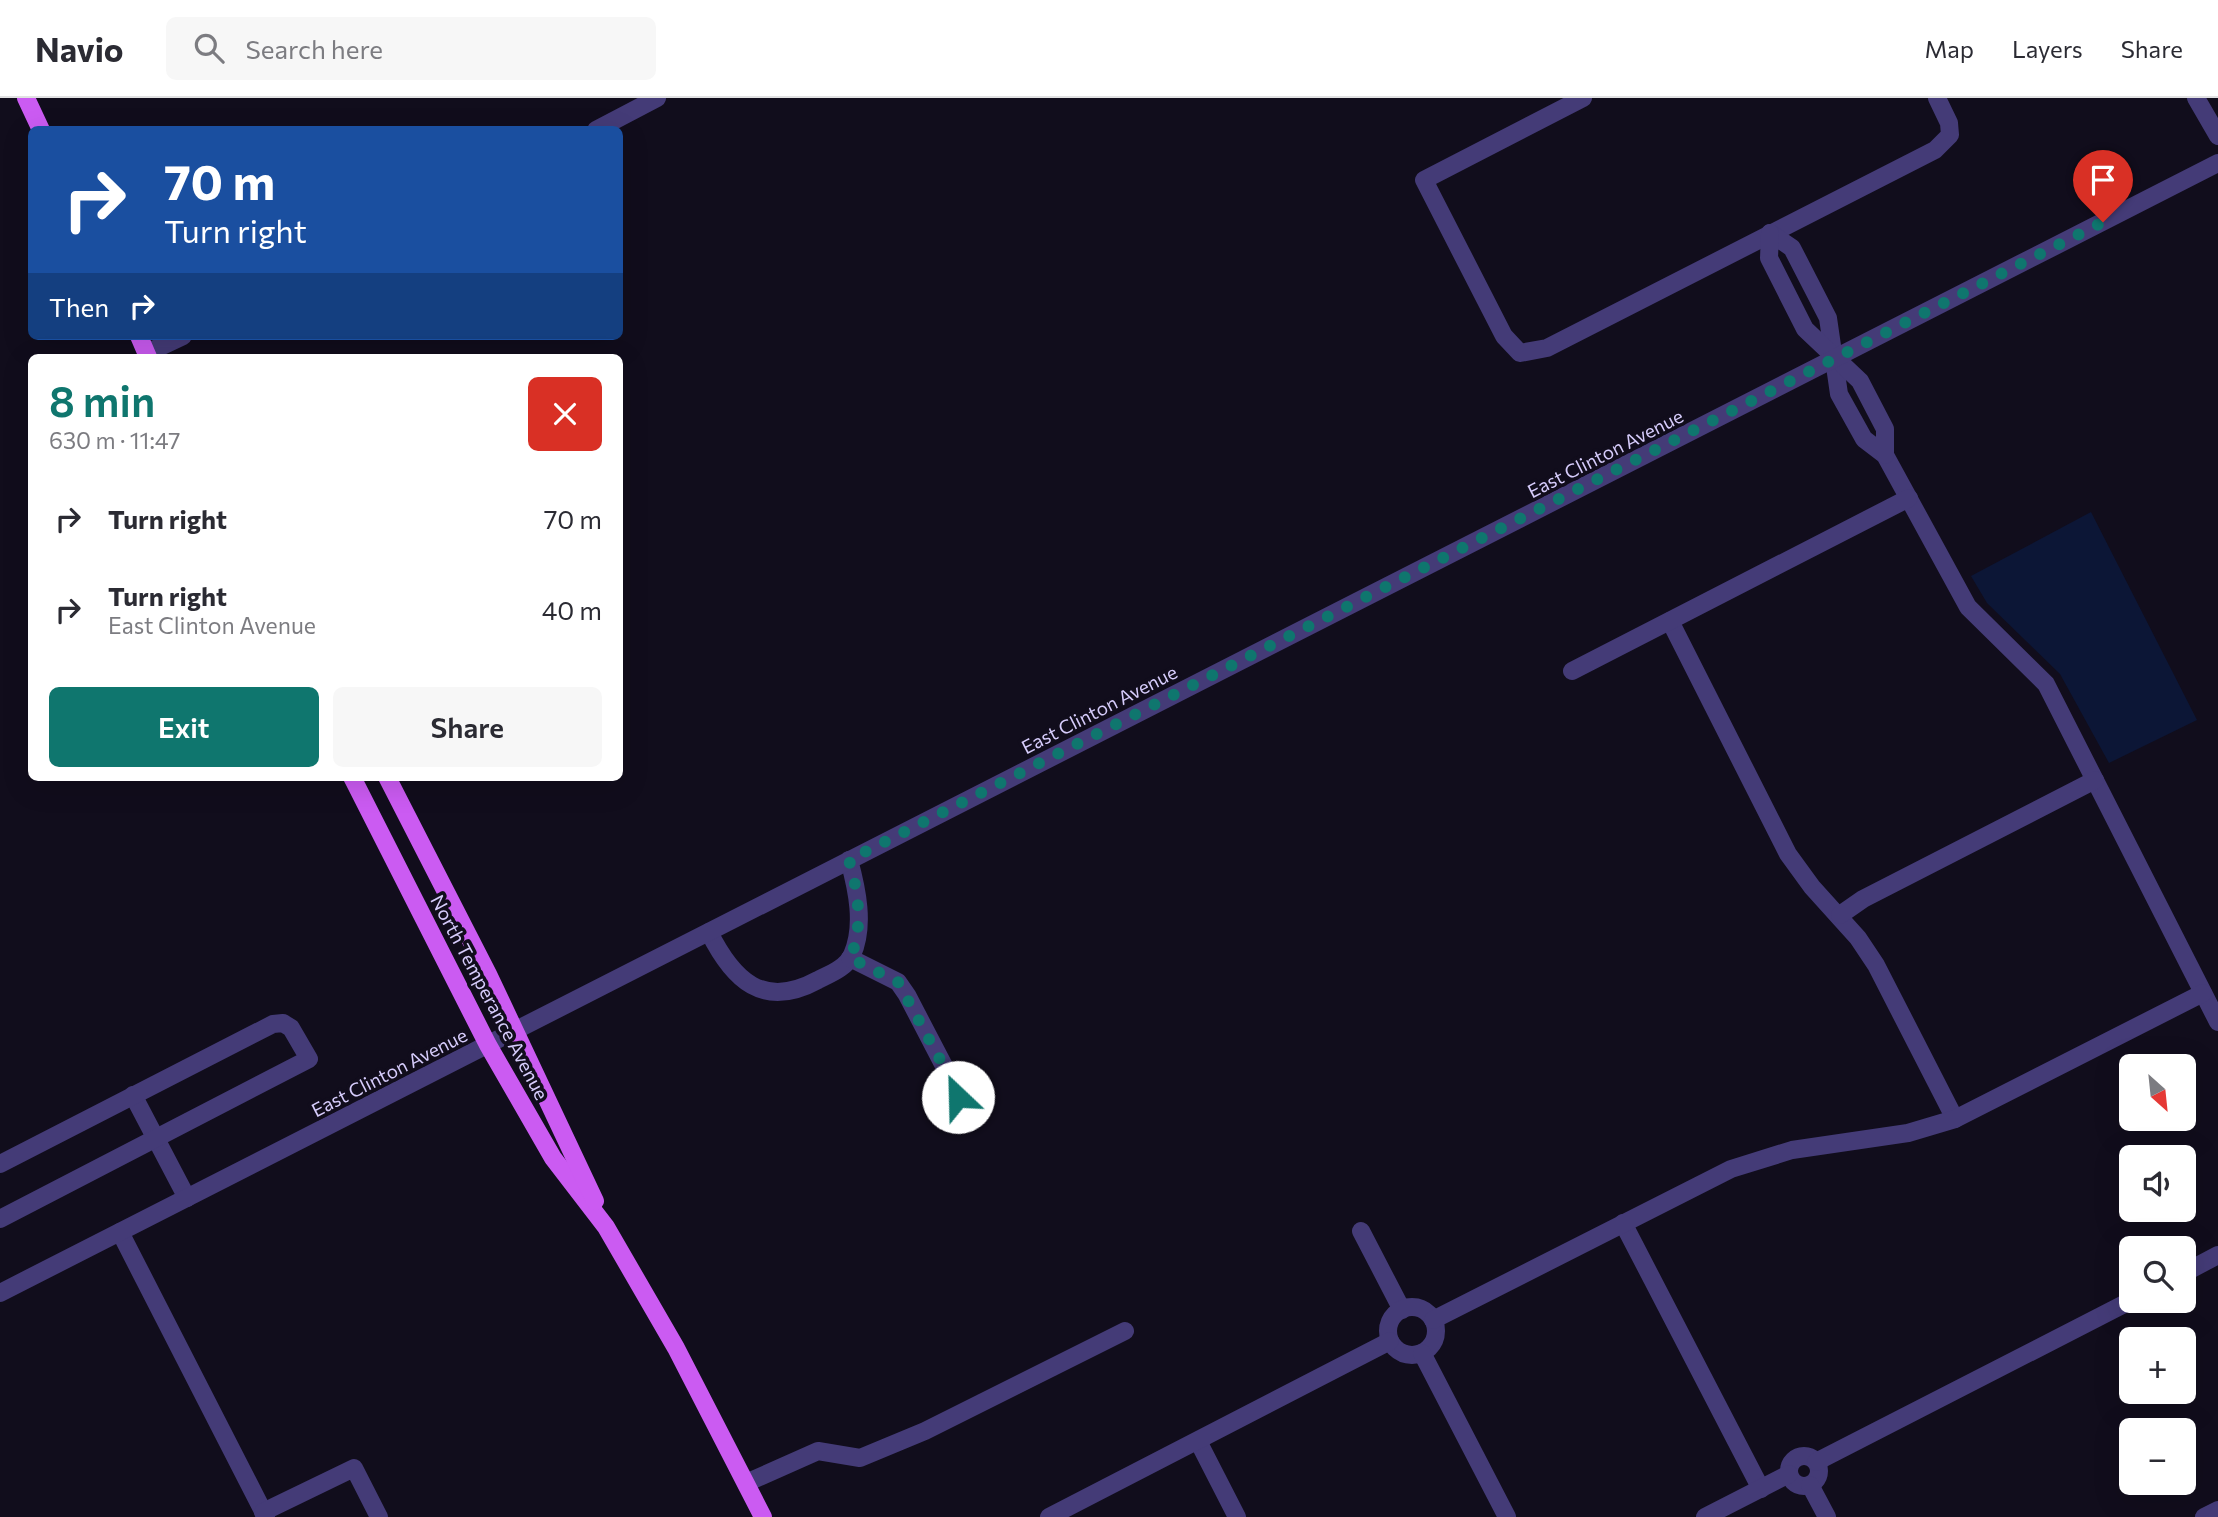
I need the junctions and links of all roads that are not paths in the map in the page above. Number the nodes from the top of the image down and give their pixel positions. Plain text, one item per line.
1 (26, 98) edge
2 (657, 98) edge
3 (1937, 98) edge
4 (2196, 98) edge
5 (1573, 100) edge
6 (39, 126) edge
7 (604, 126) edge
8 (2218, 136) edge
9 (2218, 163) edge
10 (1770, 233) junction
11 (176, 340) edge
12 (153, 354) edge
13 (1835, 360) junction
14 (1909, 498) junction
15 (1670, 621) junction
16 (1572, 671) dead end
17 (2095, 780) junction
18 (354, 781) edge
19 (389, 781) edge
20 (849, 860) junction
21 (1840, 915) junction
22 (709, 932) junction
23 (850, 958) junction
24 (2203, 993) junction
25 (2218, 1022) edge
26 (515, 1031) junction
27 (488, 1045) junction
28 (133, 1095) junction
29 (949, 1118) dead end
30 (1955, 1119) junction
31 (156, 1138) junction
32 (0, 1164) edge
33 (187, 1198) junction
34 (0, 1219) edge
35 (1623, 1223) junction
36 (606, 1227) junction
37 (1361, 1231) dead end
38 (121, 1232) junction
39 (2218, 1255) edge
40 (2196, 1267) edge
41 (0, 1293) edge
42 (2119, 1307) edge
43 (1402, 1310) junction
44 (1433, 1320) junction
45 (1125, 1331) dead end
46 (1390, 1341) junction
47 (1422, 1353) junction
48 (1198, 1441) junction
49 (1816, 1462) junction
50 (1789, 1474) junction
51 (746, 1483) junction
52 (1810, 1485) junction
53 (1761, 1489) junction
54 (2218, 1510) edge
55 (265, 1514) edge
56 (761, 1516) edge
57 (379, 1517) edge
58 (1049, 1517) edge
59 (1237, 1517) edge
60 (1507, 1517) edge
61 (1705, 1517) edge
62 (1827, 1517) edge
63 (2204, 1517) edge

1 - 6 main road
2 - 7 street
3 - 10 street
4 - 8 street
5 - 10 street
9 - 13 street, East Clinton Avenue
10 - 13 street
10 - 13 street
11 - 12 street
13 - 14 street
13 - 20 street, East Clinton Avenue
14 - 15 street
14 - 17 street
15 - 16 street
15 - 21 street
17 - 21 street
17 - 24 street
18 - 27 main road, North Temperance Avenue
19 - 26 main road, North Temperance Avenue
20 - 22 street, East Clinton Avenue
20 - 23 street
21 - 30 street
22 - 23 street
22 - 26 street, East Clinton Avenue
23 - 29 street
24 - 25 street
24 - 30 street
26 - 27 street, East Clinton Avenue
26 - 36 main road, North Temperance Avenue
27 - 33 street, East Clinton Avenue
27 - 36 main road, North Temperance Avenue
28 - 31 street
28 - 31 street
28 - 32 street
30 - 35 street
31 - 33 street
31 - 34 street
33 - 38 street, East Clinton Avenue
35 - 44 street
35 - 53 street
36 - 51 main road, North Temperance Avenue
37 - 43 street
38 - 41 street, East Clinton Avenue
38 - 55 street
39 - 40 street
42 - 49 street
43 - 44 street
43 - 46 street
44 - 47 street
45 - 51 street
46 - 47 street
46 - 48 street
47 - 60 street
48 - 58 street
48 - 59 street
49 - 50 street
49 - 52 street
50 - 52 street
50 - 53 street
51 - 56 main road, North Temperance Avenue
52 - 62 street
53 - 61 street
54 - 63 street
55 - 57 street

